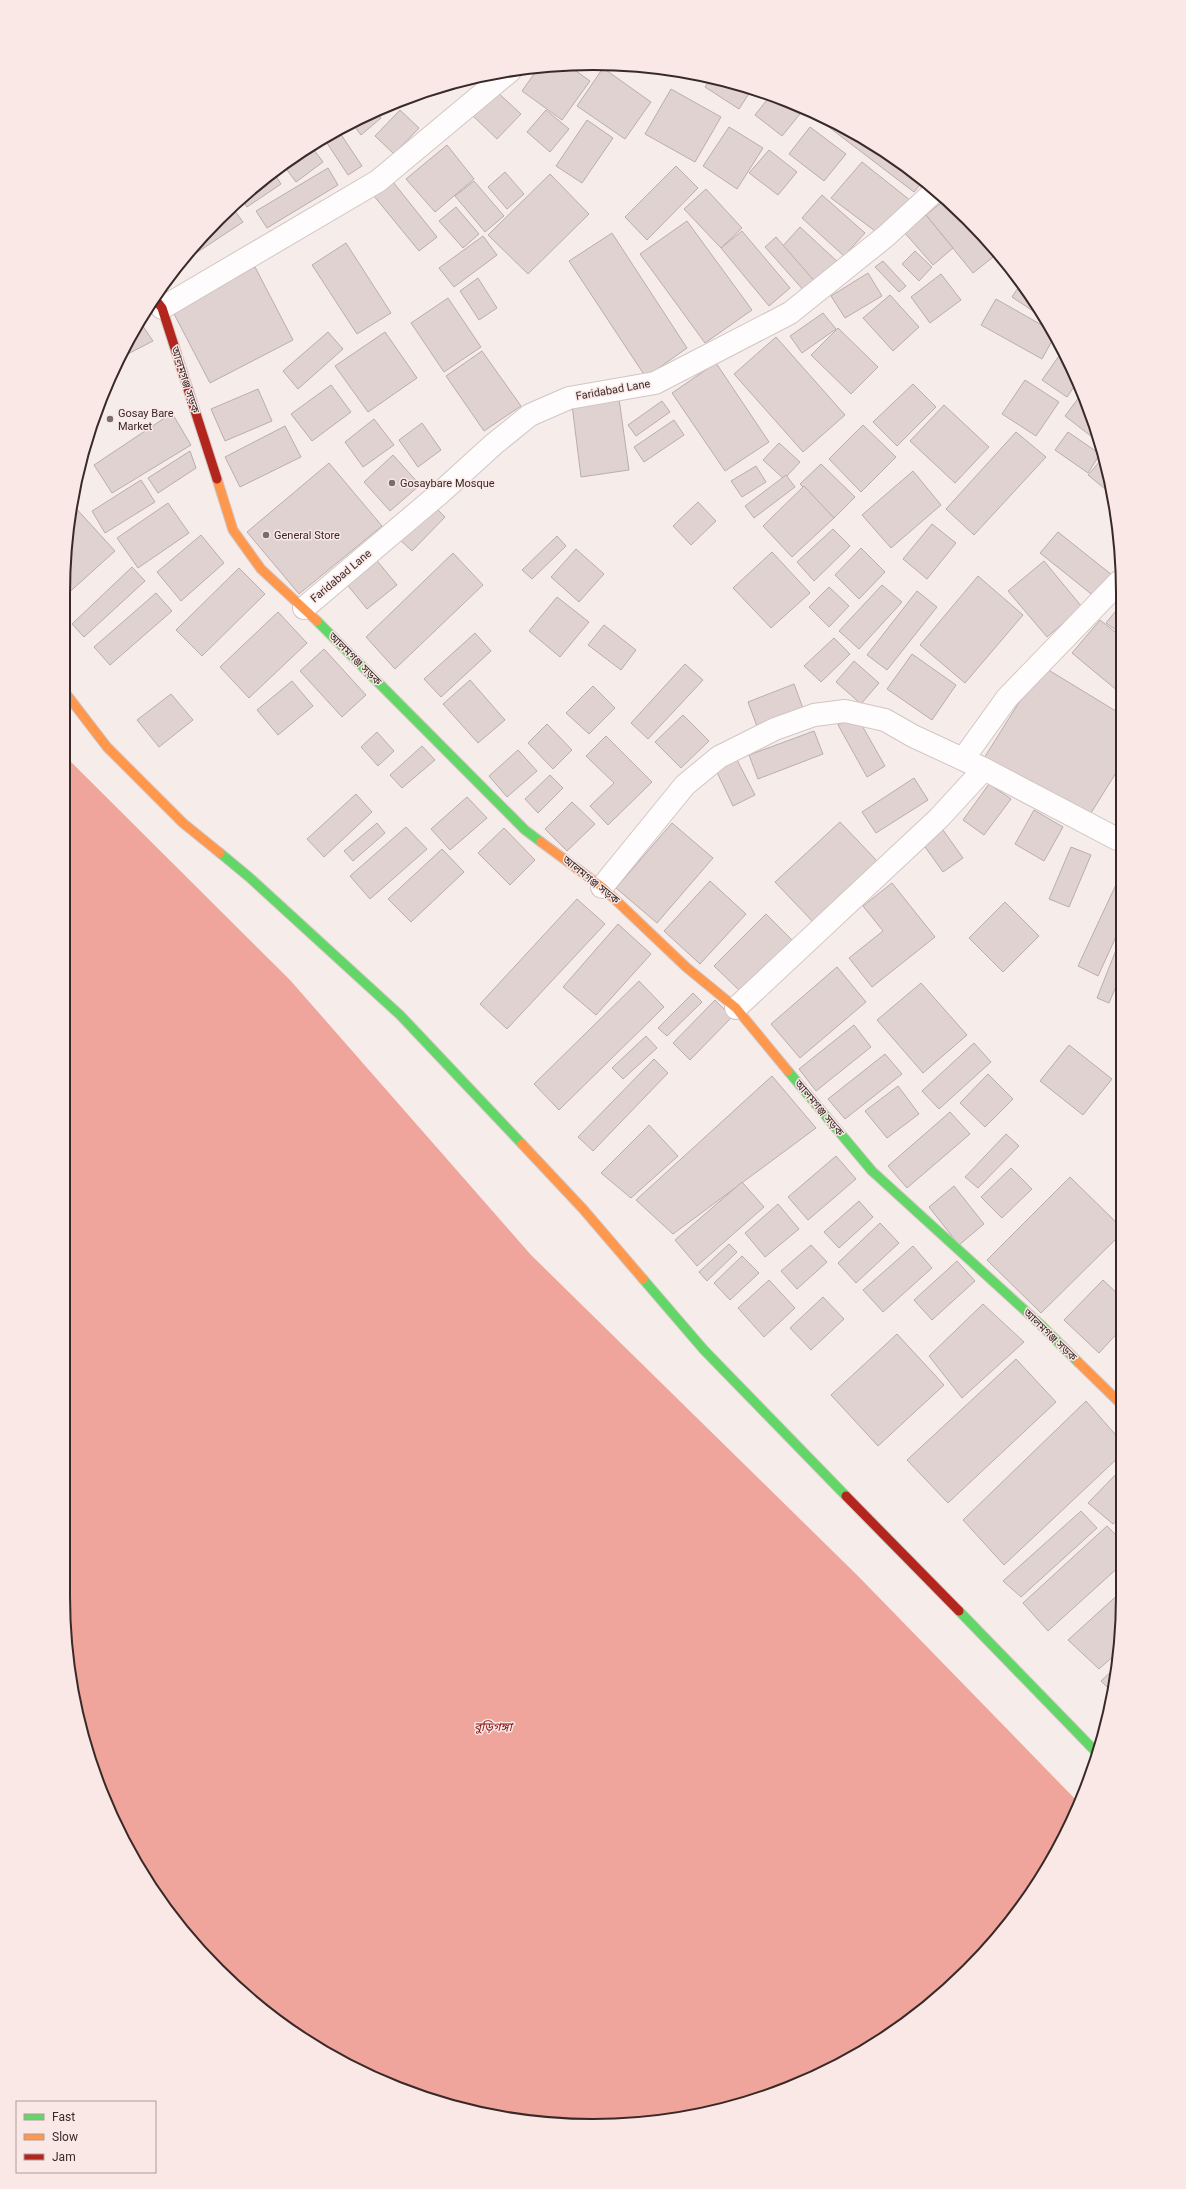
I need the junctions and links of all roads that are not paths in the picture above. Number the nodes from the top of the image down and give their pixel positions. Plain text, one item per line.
1 (501, 78) edge
2 (931, 194) edge
3 (158, 303) edge
4 (1116, 585) edge
5 (304, 608) junction
6 (70, 699) edge
7 (963, 759) junction
8 (984, 769) junction
9 (1116, 838) edge
10 (602, 887) junction
11 (736, 1008) junction
12 (1116, 1399) edge
13 (1093, 1749) edge

1 - 3 street
2 - 5 street, Faridabad Lane
3 - 5 street, আলমগঞ্জ সড়ক
4 - 7 street
5 - 10 street, আলমগঞ্জ সড়ক
6 - 13 street
7 - 8 street
7 - 10 street
8 - 9 street
8 - 11 street
10 - 11 street, আলমগঞ্জ সড়ক
11 - 12 street, আলমগঞ্জ সড়ক

